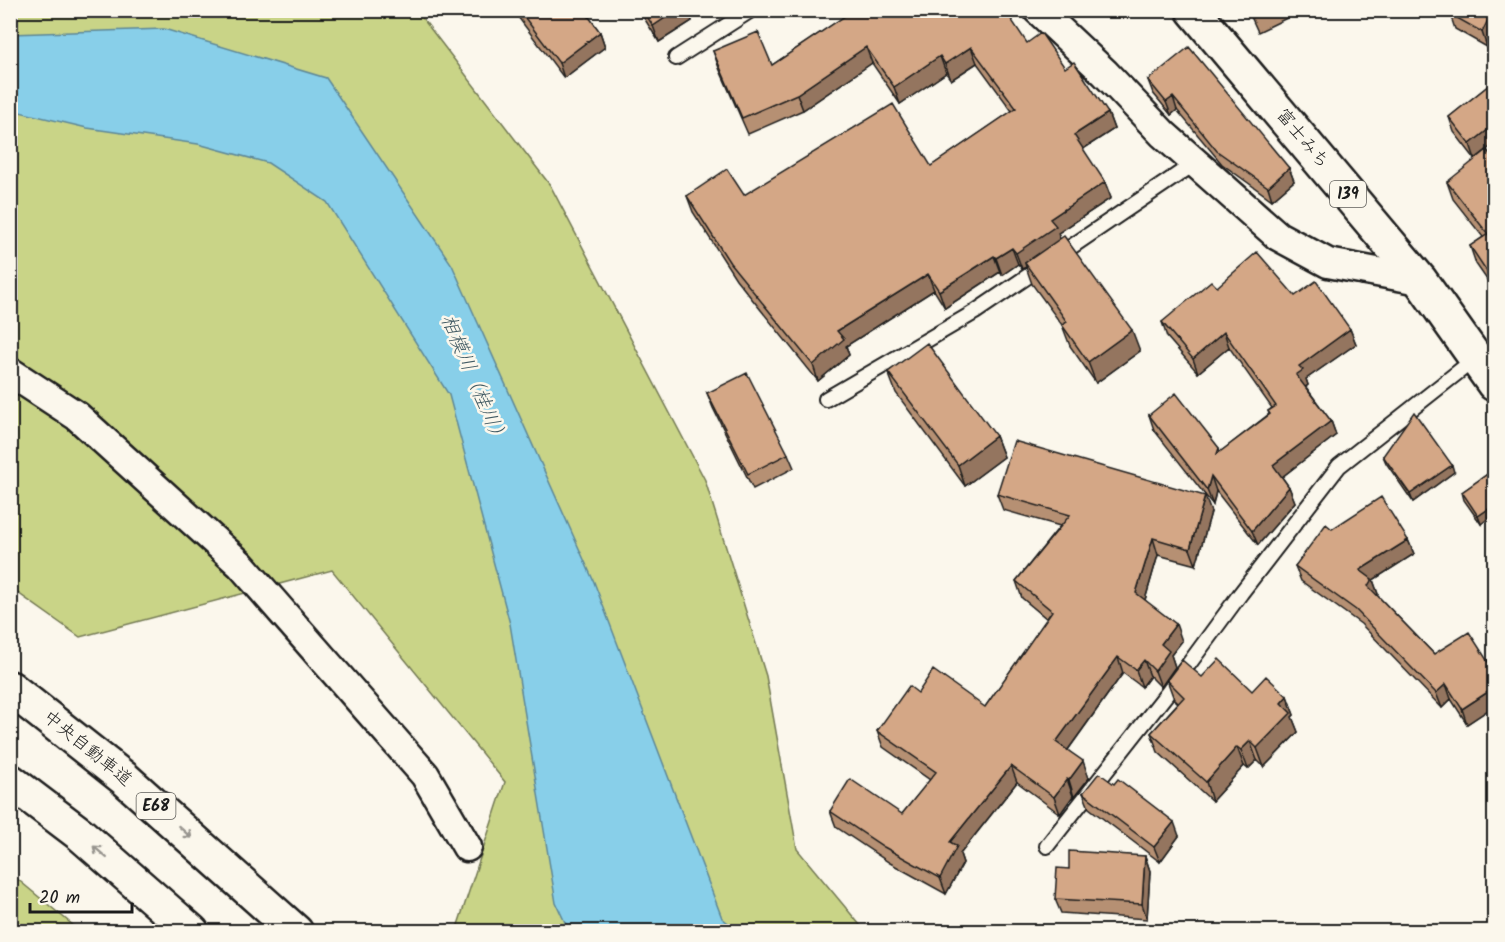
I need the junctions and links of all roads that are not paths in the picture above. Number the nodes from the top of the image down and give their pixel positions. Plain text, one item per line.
1 (751, 10) edge
2 (1038, 10) edge
3 (1193, 10) edge
4 (676, 58) dead end
5 (1195, 163) junction
6 (1420, 280) junction
7 (1476, 358) junction
8 (10, 372) edge
9 (1494, 384) edge
10 (826, 399) dead end
11 (10, 688) edge
12 (10, 781) edge
13 (1047, 846) dead end
14 (467, 847) dead end
15 (192, 932) edge
16 (296, 932) edge

1 - 4 lane
2 - 5 street
3 - 6 highway, 富士みち / 139
5 - 6 street
5 - 10 lane
6 - 7 highway, 富士みち / 139
7 - 9 highway, 富士みち / 139
7 - 13 lane
8 - 14 street
11 -> 16 highway, 中央自動車道 / E68
15 -> 12 highway

